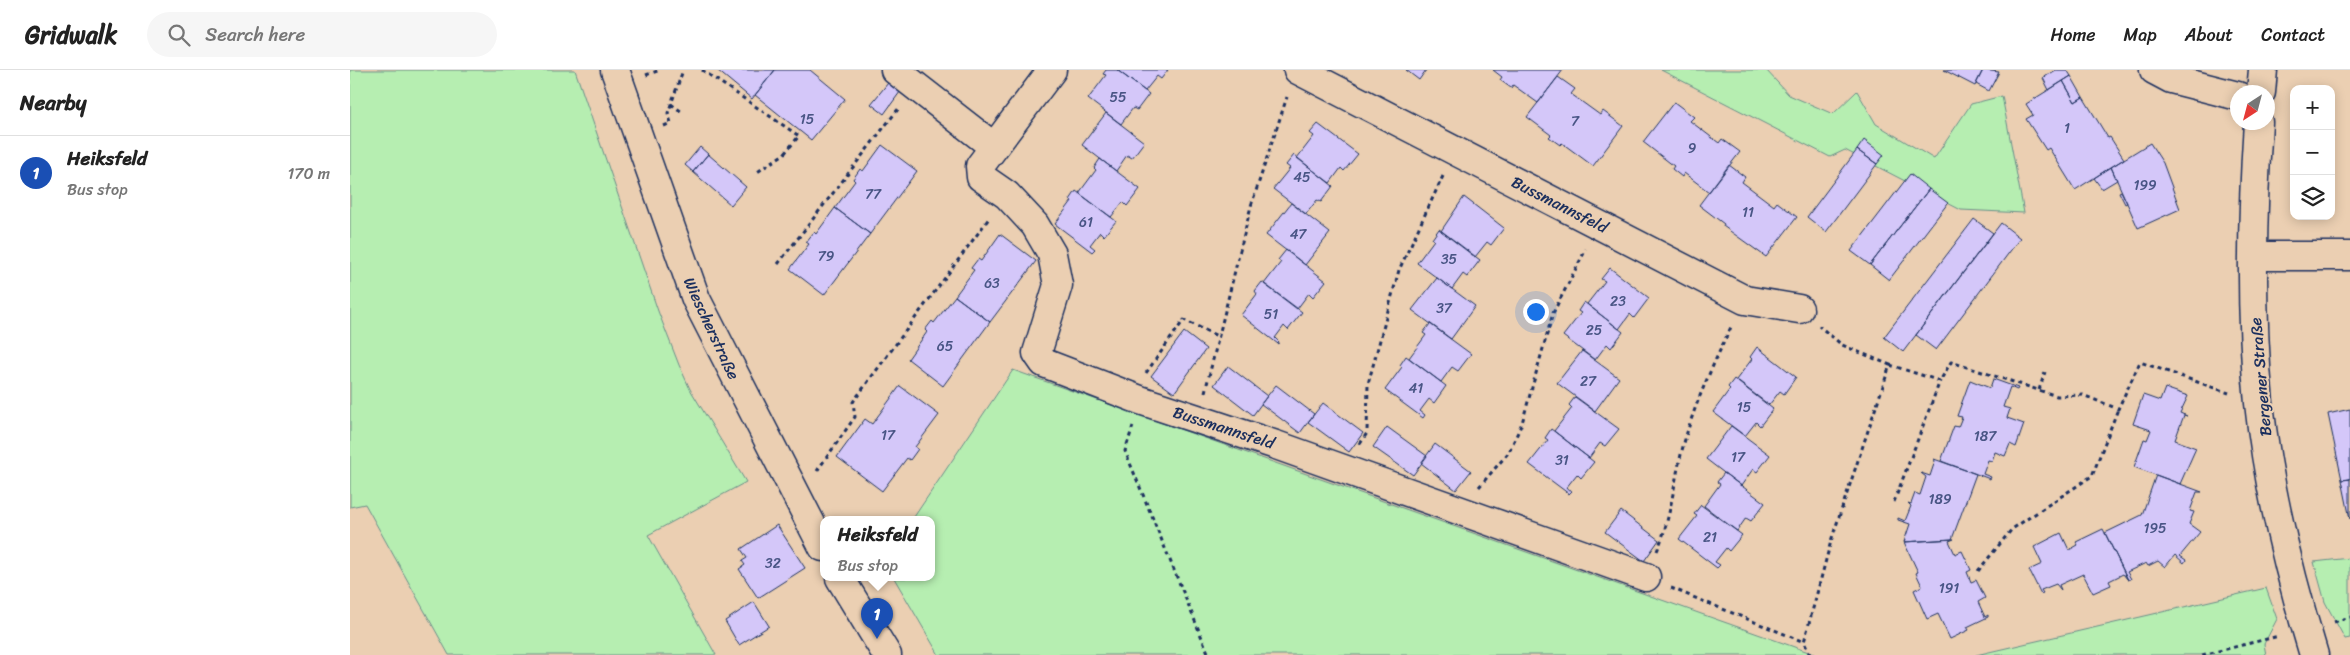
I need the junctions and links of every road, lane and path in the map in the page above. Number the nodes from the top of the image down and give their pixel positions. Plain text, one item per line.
1 (615, 70) edge
2 (683, 70) edge
3 (702, 70) edge
4 (1052, 70) edge
5 (2154, 70) edge
6 (2263, 70) edge
7 (906, 78) edge
8 (1294, 79) edge
9 (2262, 85) edge
10 (2230, 94) edge
11 (671, 104) junction
12 (682, 112) dead end
13 (2258, 130) edge
14 (638, 137) junction
15 (994, 147) junction
16 (1455, 151) junction
17 (756, 173) dead end
18 (1006, 195) junction
19 (1599, 224) junction
20 (2253, 256) junction
21 (2350, 256) edge
22 (778, 264) dead end
23 (1745, 300) junction
24 (1800, 309) joint
25 (1219, 337) junction
26 (1890, 365) junction
27 (2045, 372) dead end
28 (1940, 381) junction
29 (2039, 390) junction
30 (1135, 398) junction
31 (2259, 404) junction
32 (2118, 409) junction
33 (1198, 419) junction
34 (1345, 469) junction
35 (797, 499) junction
36 (1894, 502) dead end
37 (1459, 510) junction
38 (820, 541) edge
39 (1978, 571) dead end
40 (1646, 577) junction
41 (842, 581) edge
42 (1804, 642) junction
43 (2310, 642) edge
44 (887, 655) edge
45 (1209, 655) edge
46 (1810, 655) edge
47 (2202, 655) edge

1 - 14 street, Wiescherstraße
2 - 11 path
3 - 17 path
4 - 15 street, Bussmannsfeld
5 - 10 street
6 - 9 street
7 - 15 street
7 - 22 path
8 - 16 street, Bussmannsfeld
8 - 25 path
11 - 12 path
11 - 14 path
13 - 20 street, Bergener Straße
14 - 35 street, Wiescherstraße
15 - 18 street, Bussmannsfeld
16 - 19 street, Bussmannsfeld
16 - 34 path
18 - 30 street, Bussmannsfeld
18 - 35 path
19 - 23 street, Bussmannsfeld
19 - 37 path
20 - 21 street
20 - 31 street, Bergener Straße
23 - 24 street, Bussmannsfeld
23 - 40 path
24 - 26 path
25 - 30 path
25 - 33 path
26 - 28 path
26 - 42 path
27 - 29 path
28 - 29 path
28 - 36 path
29 - 32 path
30 - 33 street, Bussmannsfeld
30 - 45 path
31 - 32 path
31 - 43 street, Bergener Straße
32 - 39 path
33 - 34 street, Bussmannsfeld
34 - 37 street, Bussmannsfeld
35 - 38 street, Wiescherstraße
37 - 40 street, Bussmannsfeld
40 - 42 path
41 - 44 street
42 - 46 path
43 - 47 path

